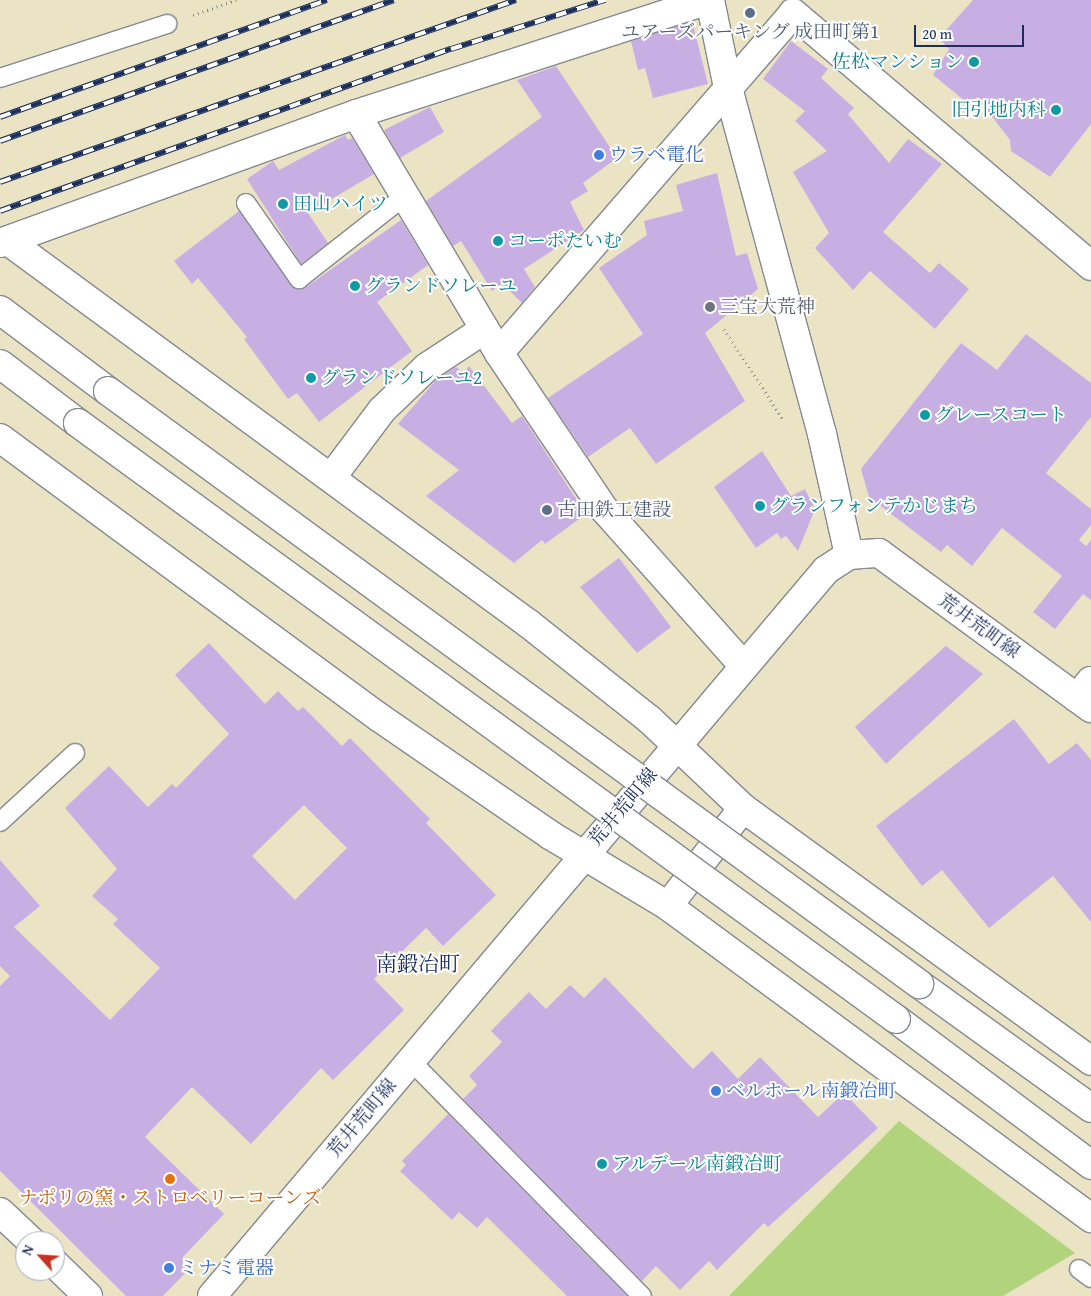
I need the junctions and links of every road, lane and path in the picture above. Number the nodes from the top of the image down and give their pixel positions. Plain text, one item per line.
1 (236, 0) edge
2 (709, 0) edge
3 (166, 24) joint
4 (0, 78) edge
5 (728, 88) junction
6 (356, 114) junction
7 (405, 196) junction
8 (246, 203) dead end
9 (4, 242) edge
10 (1091, 266) edge
11 (0, 310) edge
12 (485, 329) junction
13 (724, 329) dead end
14 (499, 353) junction
15 (0, 364) edge
16 (787, 415) dead end
17 (0, 438) edge
18 (332, 478) junction
19 (849, 555) junction
20 (744, 666) junction
21 (1086, 696) edge
22 (676, 744) junction
23 (75, 753) dead end
24 (743, 808) junction
25 (0, 822) edge
26 (583, 855) junction
27 (668, 906) junction
28 (410, 1060) junction
29 (1091, 1061) edge
30 (1091, 1108) edge
31 (1091, 1165) edge
32 (0, 1212) edge
33 (1091, 1218) edge
34 (20, 1231) edge
35 (65, 1274) edge
36 (88, 1296) edge
37 (212, 1296) edge
38 (642, 1296) edge

1 - 3 path
2 - 5 street
2 - 6 street
3 - 4 lane
5 - 10 street
5 - 14 street
5 - 19 street
6 - 7 street
6 - 9 street
7 - 8 lane
7 - 12 street
9 - 18 street
11 - 30 street, bridge
12 - 14 street
12 - 18 street
13 - 16 path
14 - 20 street
15 - 31 street, bridge
17 - 26 street
18 - 22 street
19 - 20 street, 荒井荒町線
19 - 21 street, 荒井荒町線
20 - 22 street, 荒井荒町線
22 - 24 street
22 - 26 street, 荒井荒町線
23 - 25 lane
24 - 27 street
24 - 29 street
26 - 27 street
26 - 28 street, 荒井荒町線
27 - 33 street
28 - 37 street, 荒井荒町線
28 - 38 lane
32 - 34 street
35 - 36 street

